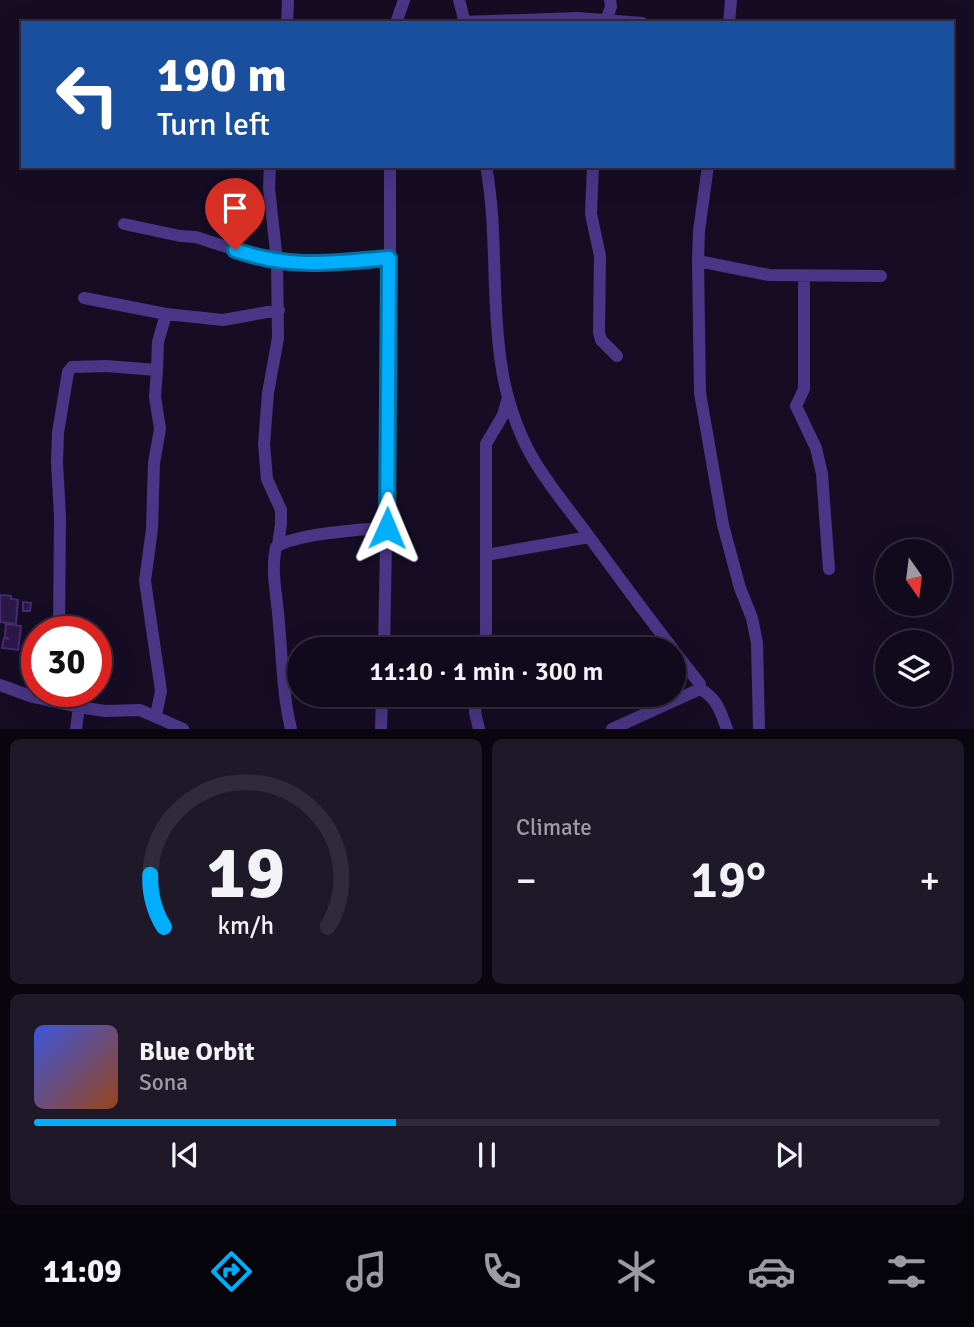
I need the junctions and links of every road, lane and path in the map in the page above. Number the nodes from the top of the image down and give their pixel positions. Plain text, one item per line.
1 (288, 0) edge
2 (404, 0) edge
3 (459, 0) edge
4 (610, 0) edge
5 (731, 0) edge
6 (287, 21) edge
7 (397, 21) edge
8 (464, 21) edge
9 (492, 21) edge
10 (598, 21) edge
11 (605, 21) edge
12 (729, 21) edge
13 (270, 168) edge
14 (390, 168) edge
15 (486, 168) edge
16 (593, 168) edge
17 (708, 168) edge
18 (124, 224) dead end
19 (389, 258) junction
20 (277, 261) junction
21 (698, 261) junction
22 (881, 276) dead end
23 (804, 277) junction
24 (84, 298) dead end
25 (279, 310) junction
26 (166, 314) junction
27 (617, 356) dead end
28 (156, 370) junction
29 (509, 397) junction
30 (387, 528) junction
31 (589, 537) junction
32 (278, 545) junction
33 (486, 555) junction
34 (829, 569) dead end
35 (59, 616) edge
36 (384, 637) edge
37 (484, 637) edge
38 (663, 637) edge
39 (686, 666) edge
40 (0, 685) edge
41 (700, 690) junction
42 (21, 693) edge
43 (71, 707) edge
44 (91, 707) edge
45 (381, 707) edge
46 (476, 707) edge
47 (156, 715) junction
48 (76, 729) edge
49 (183, 729) edge
50 (291, 729) edge
51 (380, 729) edge
52 (479, 729) edge
53 (612, 729) edge
54 (727, 729) edge
55 (759, 729) edge

1 - 6 street
2 - 7 street
3 - 8 street
4 - 11 street
5 - 12 street
9 - 10 street
13 - 20 street
14 - 19 street
15 - 29 street
16 - 27 street
17 - 21 street
18 - 20 street
19 - 20 street
19 - 30 street
20 - 25 street
21 - 23 street
21 - 55 street
22 - 23 street
23 - 34 street
24 - 26 street
25 - 26 street
25 - 32 street
26 - 28 street
28 - 35 street
28 - 47 street
29 - 31 street
29 - 33 street
30 - 32 street
30 - 36 street
31 - 33 street
31 - 38 street
32 - 50 street
33 - 37 street
39 - 41 street
40 - 42 street
41 - 53 street
41 - 54 street
43 - 48 street
44 - 47 street
45 - 51 street
46 - 52 street
47 - 49 street

